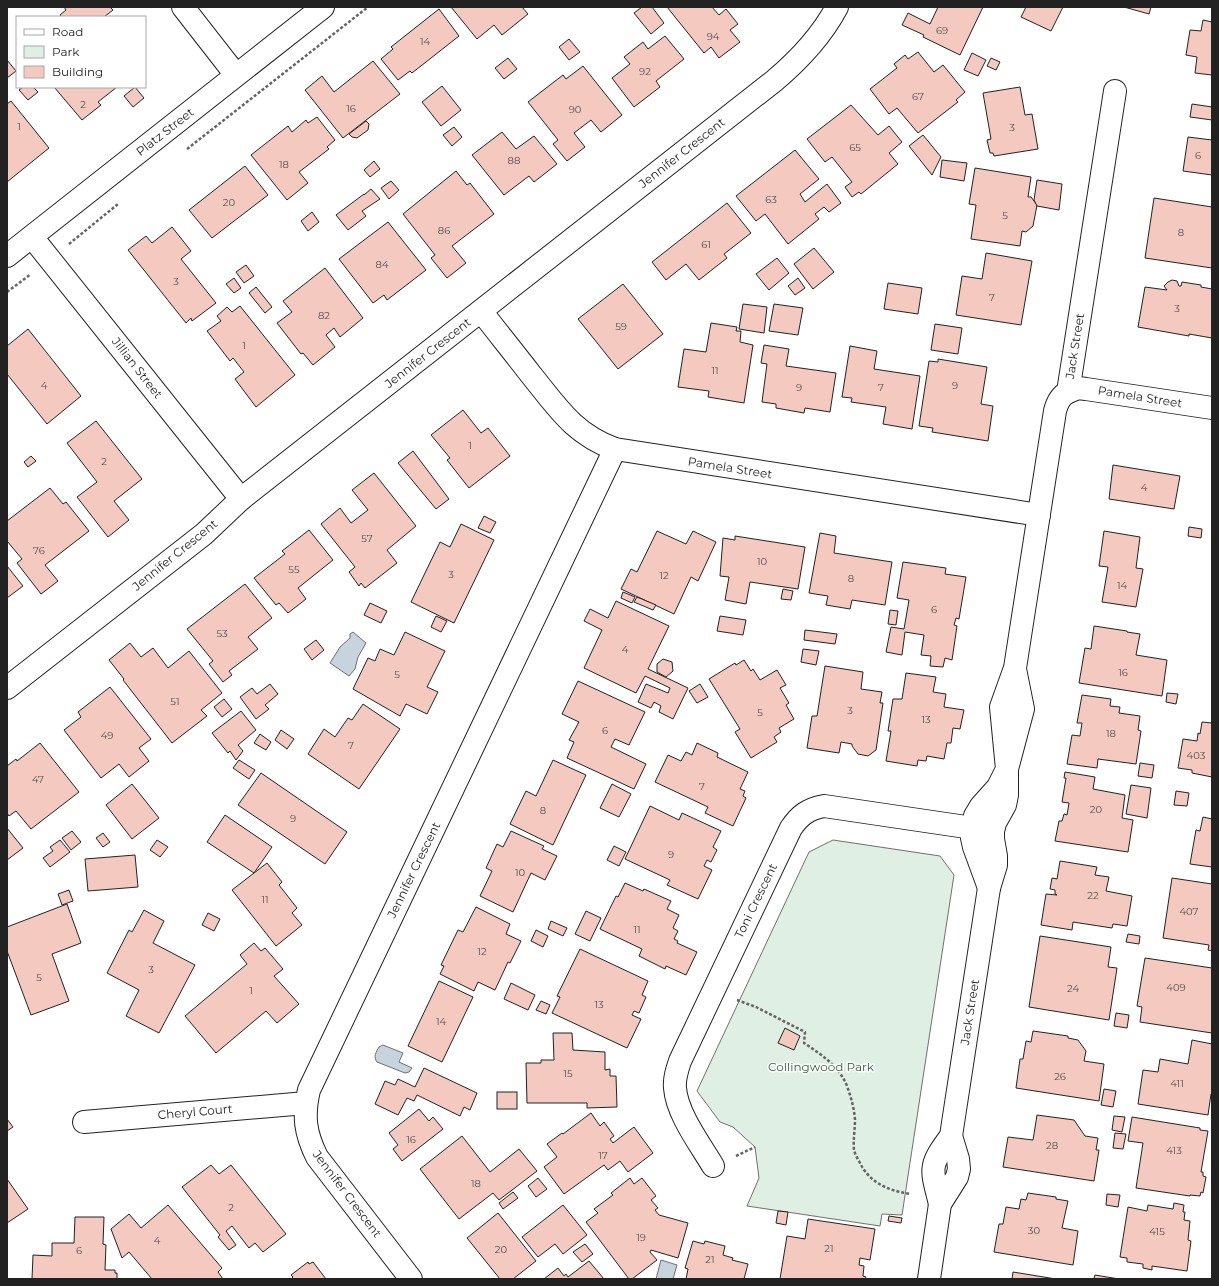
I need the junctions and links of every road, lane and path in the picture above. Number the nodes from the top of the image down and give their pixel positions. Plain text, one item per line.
1 (182, 7) edge
2 (323, 7) edge
3 (368, 7) edge
4 (837, 7) edge
5 (236, 76) junction
6 (1115, 91) dead end
7 (181, 154) dead end
8 (121, 201) dead end
9 (32, 237) junction
10 (7, 256) edge
11 (51, 259) junction
12 (7, 292) edge
13 (481, 311) junction
14 (1068, 392) junction
15 (1212, 408) edge
16 (615, 449) junction
17 (241, 499) junction
18 (1039, 515) junction
19 (7, 688) edge
20 (983, 829) junction
21 (719, 979) junction
22 (306, 1103) junction
23 (84, 1122) dead end
24 (713, 1166) dead end
25 (940, 1204) junction
26 (411, 1279) edge
27 (929, 1279) edge

1 - 5 street
2 - 5 street, Platz Street
3 - 7 path
4 - 13 street, Jennifer Crescent
5 - 9 street, Platz Street
6 - 14 street, Jack Street
8 - 11 path
9 - 10 street, Platz Street
9 - 11 street, Jillian Street
11 - 12 path
11 - 17 street, Jillian Street
13 - 16 street, Pamela Street
13 - 17 street, Jennifer Crescent
14 - 15 street, Pamela Street
14 - 18 street, Jack Street
16 - 18 street, Pamela Street
16 - 22 street, Jennifer Crescent
17 - 19 street, Jennifer Crescent
18 - 20 street, Jack Street
20 - 21 street, Toni Crescent
20 - 25 street, Jack Street
21 - 24 street, Toni Crescent
21 - 25 path
22 - 23 street, Cheryl Court
22 - 26 street, Jennifer Crescent
25 - 27 street, Jack Street

